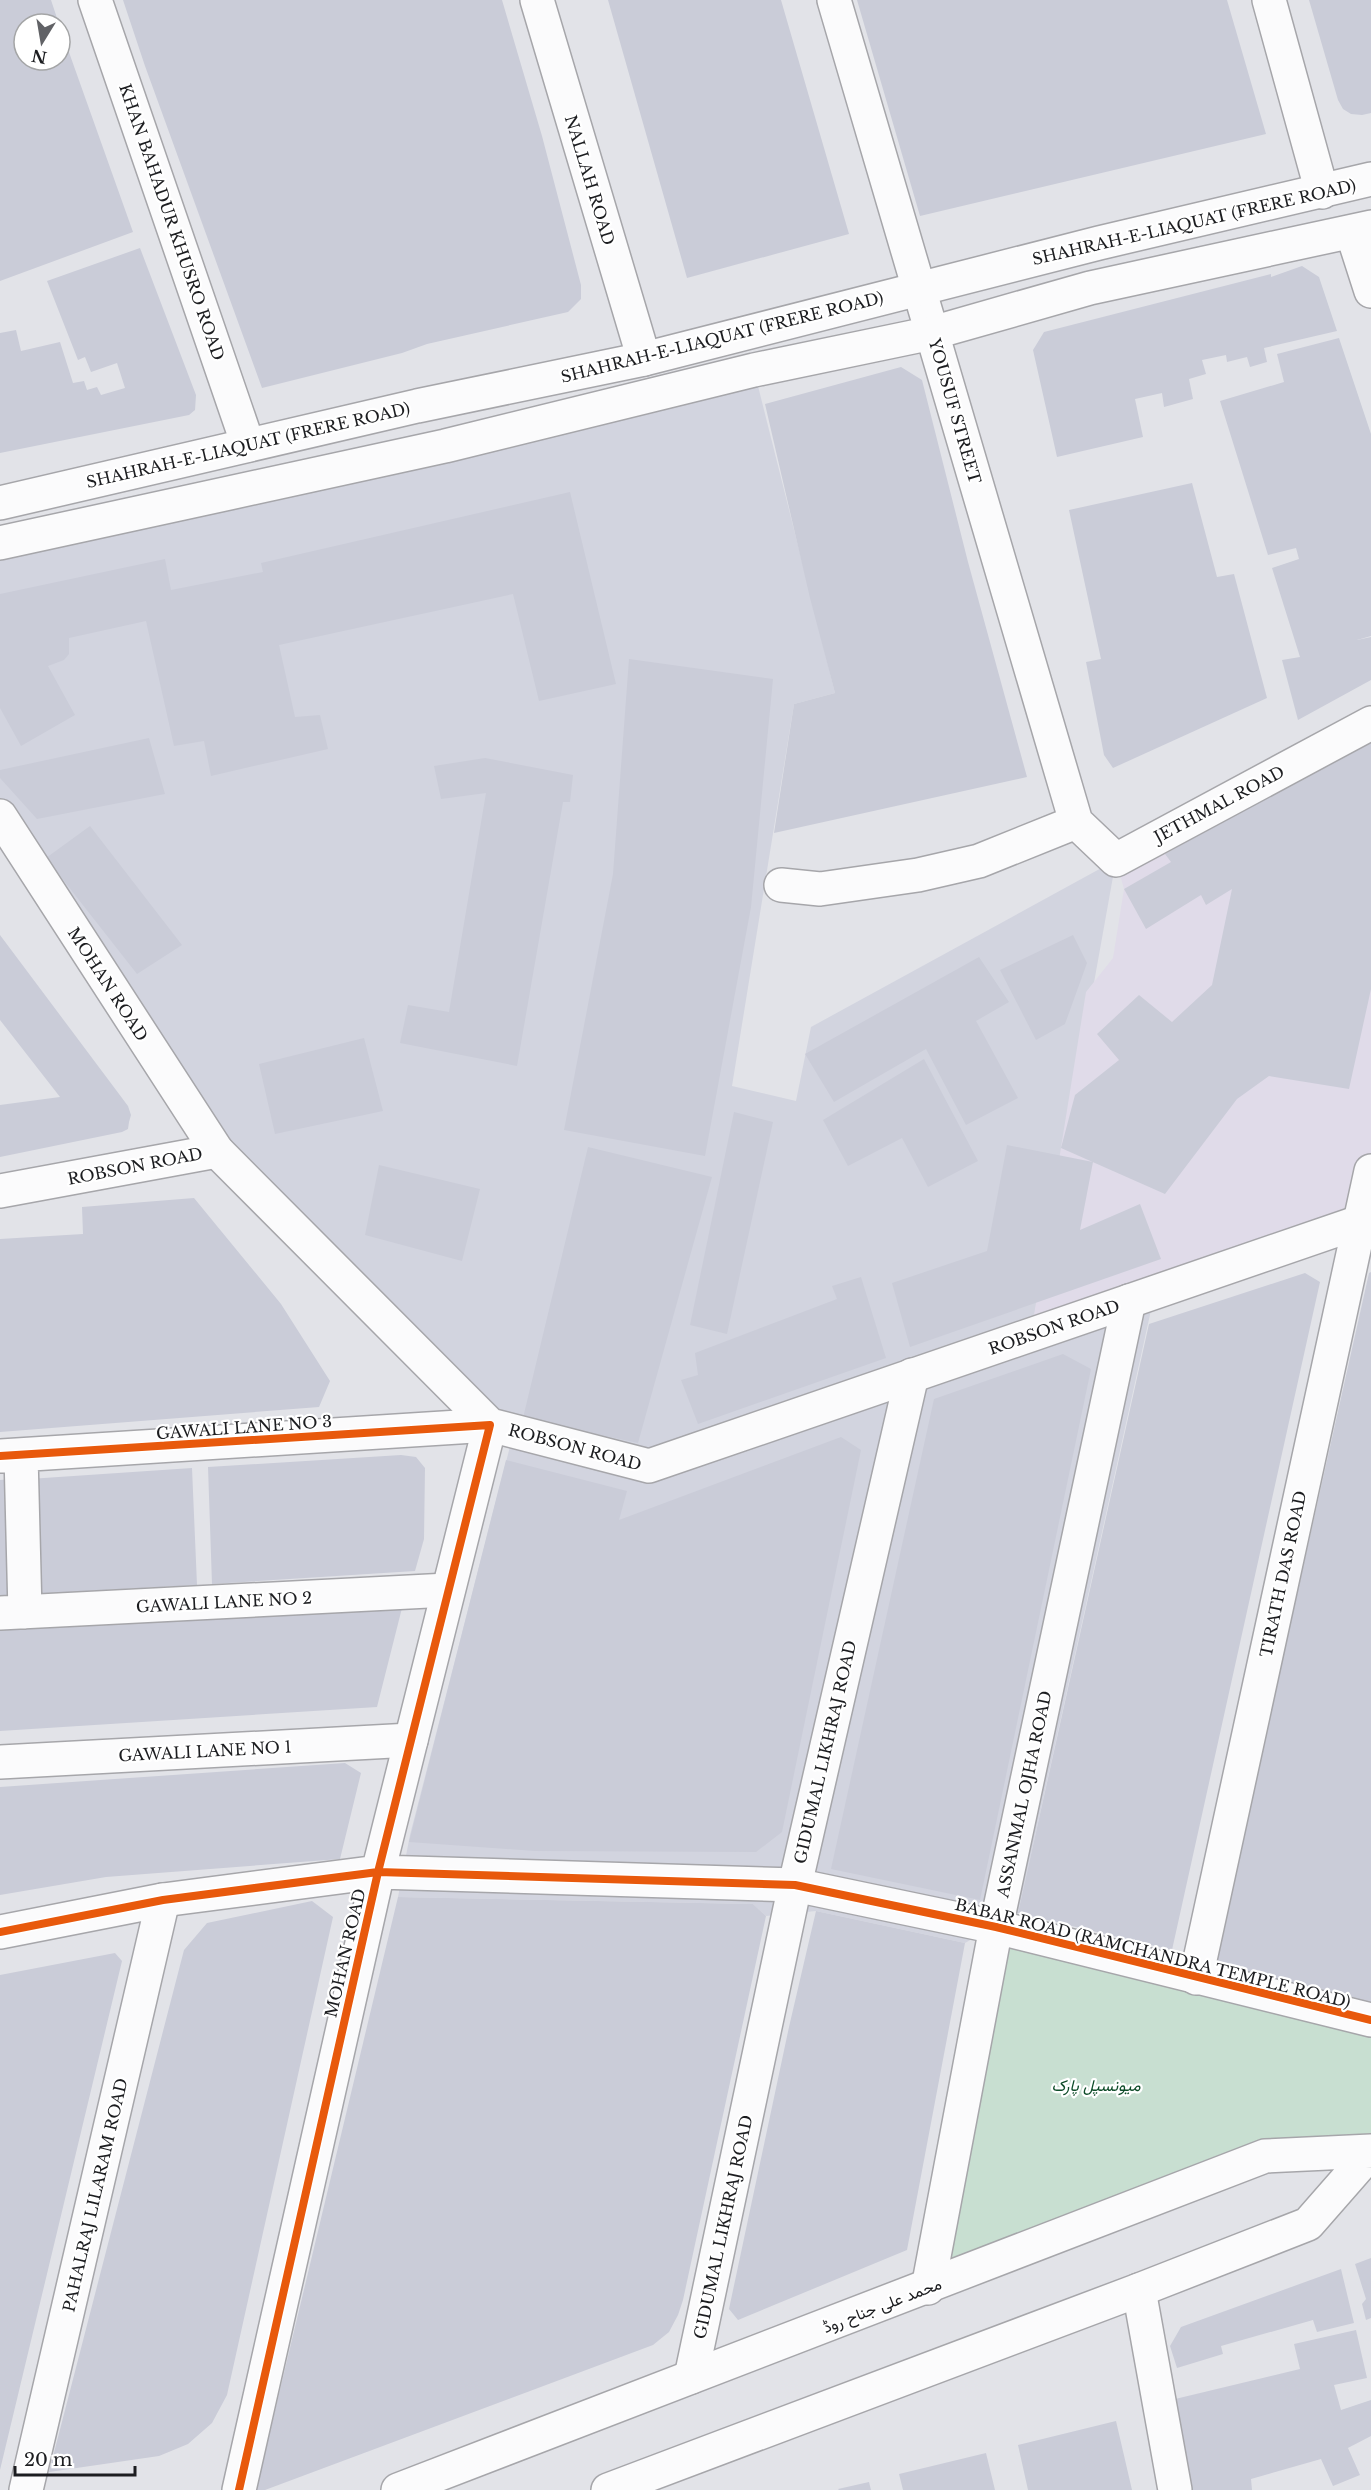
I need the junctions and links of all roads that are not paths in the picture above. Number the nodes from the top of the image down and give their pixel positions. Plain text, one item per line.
1 (96, 0) edge
2 (537, 0) edge
3 (834, 0) edge
4 (1269, 0) edge
5 (1371, 179) edge
6 (1322, 192) junction
7 (1361, 229) edge
8 (919, 289) junction
9 (1371, 291) edge
10 (932, 333) junction
11 (644, 359) junction
12 (248, 445) junction
13 (0, 502) edge
14 (0, 543) edge
15 (1371, 723) edge
16 (0, 816) edge
17 (1076, 822) junction
18 (782, 885) dead end
19 (216, 1151) junction
20 (1371, 1171) edge
21 (0, 1191) edge
22 (1365, 1221) edge
23 (1129, 1301) junction
24 (912, 1375) junction
25 (490, 1425) junction
26 (11, 1455) edge
27 (448, 1590) junction
28 (13, 1612) edge
29 (411, 1740) junction
30 (0, 1762) edge
31 (378, 1872) junction
32 (795, 1885) junction
33 (163, 1900) junction
34 (996, 1927) junction
35 (0, 1932) edge
36 (1196, 1978) junction
37 (1371, 2020) edge
38 (1371, 2151) edge
39 (928, 2288) junction
40 (1139, 2290) junction
41 (691, 2377) junction
42 (620, 2488) edge
43 (26, 2490) edge
44 (238, 2490) edge
45 (398, 2490) edge
46 (1175, 2490) edge

1 - 12 main road, KHAN BAHADUR KHUSRO ROAD
2 - 11 main road, NALLAH ROAD
3 - 8 main road, YOUSUF STREET
4 - 6 main road
5 - 6 main road, SHAHRAH-E-LIAQUAT (FRERE ROAD)
6 - 8 main road, SHAHRAH-E-LIAQUAT (FRERE ROAD)
7 - 9 main road
7 - 10 main road
8 - 10 main road, YOUSUF STREET
8 - 11 main road, SHAHRAH-E-LIAQUAT (FRERE ROAD)
10 - 14 main road
10 - 17 main road, YOUSUF STREET
11 - 12 main road, SHAHRAH-E-LIAQUAT (FRERE ROAD)
12 - 13 main road, SHAHRAH-E-LIAQUAT (FRERE ROAD)
15 - 17 main road, JETHMAL ROAD
16 - 19 main road, MOHAN ROAD
17 - 18 main road
19 - 21 main road, ROBSON ROAD
19 - 25 main road, ROBSON ROAD
20 - 22 main road, TIRATH DAS ROAD
22 - 23 main road, ROBSON ROAD
22 - 36 main road, TIRATH DAS ROAD
23 - 24 main road, ROBSON ROAD
23 - 34 main road, ASSANMAL OJHA ROAD
24 - 25 main road, ROBSON ROAD
24 - 32 main road, GIDUMAL LIKHRAJ ROAD
25 - 26 main road, GAWALI LANE NO 3
25 - 27 main road, MOHAN ROAD
26 - 28 main road
27 - 28 main road, GAWALI LANE NO 2
27 - 29 main road, MOHAN ROAD
29 - 30 main road, GAWALI LANE NO 1
29 - 31 main road, MOHAN ROAD
31 - 32 main road, BABAR ROAD (RAMCHANDRA TEMPLE ROAD)
31 - 33 main road, BABAR ROAD (RAMCHANDRA TEMPLE ROAD)
31 - 44 main road, MOHAN ROAD
32 - 34 main road, BABAR ROAD (RAMCHANDRA TEMPLE ROAD)
32 - 41 main road, GIDUMAL LIKHRAJ ROAD
33 - 35 main road, BABAR ROAD (RAMCHANDRA TEMPLE ROAD)
33 - 43 main road, PAHALRAJ LILARAM ROAD
34 - 36 main road, BABAR ROAD (RAMCHANDRA TEMPLE ROAD)
34 - 39 main road, ASSANMAL OJHA ROAD
36 - 37 main road, BABAR ROAD (RAMCHANDRA TEMPLE ROAD)
38 - 39 main road, محمد علی جناح روڈ
38 - 40 main road, محمد علی جناح روڈ
39 - 41 main road, محمد علی جناح روڈ
40 - 42 main road, محمد علی جناح روڈ
40 - 46 main road
41 - 45 main road, محمد علی جناح روڈ

